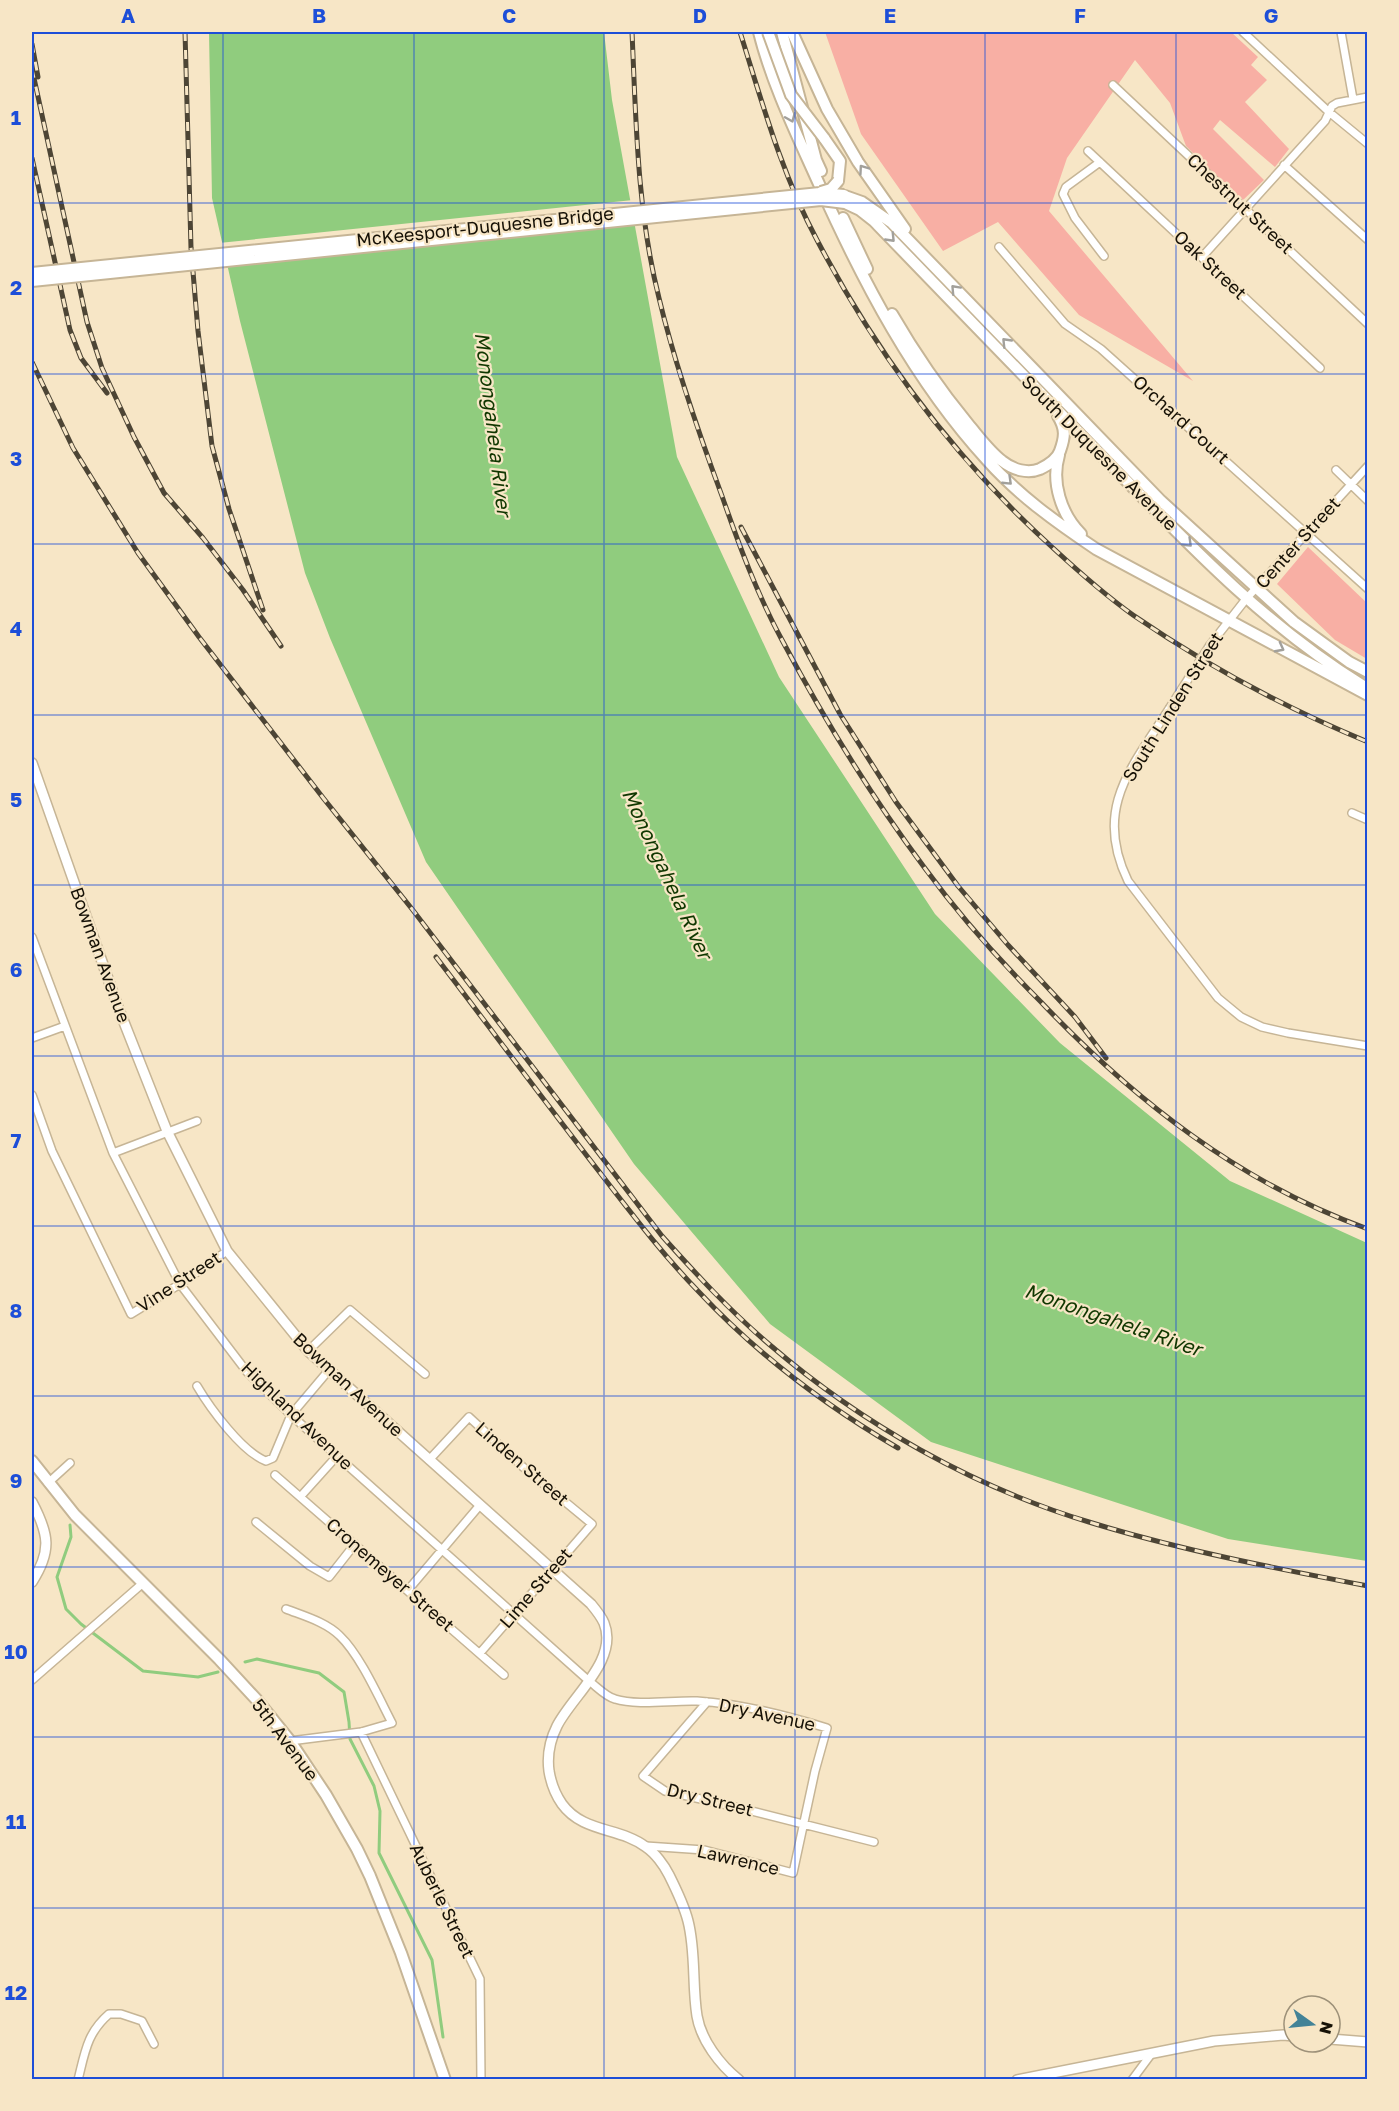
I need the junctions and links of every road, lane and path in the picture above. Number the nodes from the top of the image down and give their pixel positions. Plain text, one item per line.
1 (759, 32) edge
2 (768, 32) edge
3 (782, 32) edge
4 (792, 32) edge
5 (1243, 32) edge
6 (1341, 32) edge
7 (1113, 85) dead end
8 (1368, 97) edge
9 (1353, 99) junction
10 (1329, 112) junction
11 (1368, 144) edge
12 (1088, 151) dead end
13 (1100, 162) junction
14 (1284, 165) junction
15 (820, 193) junction
16 (845, 199) junction
17 (1245, 208) junction
18 (1368, 240) edge
19 (999, 247) dead end
20 (920, 251) junction
21 (1104, 256) dead end
22 (1202, 257) junction
23 (32, 273) edge
24 (32, 281) edge
25 (1368, 324) edge
26 (1320, 368) dead end
27 (1052, 406) junction
28 (1059, 455) junction
29 (1368, 466) edge
30 (1336, 470) dead end
31 (1349, 484) junction
32 (1368, 501) edge
33 (1306, 532) junction
34 (1096, 549) junction
35 (1257, 589) junction
36 (1368, 589) edge
37 (1246, 599) junction
38 (1229, 620) junction
39 (1368, 672) edge
40 (1368, 688) edge
41 (1368, 695) edge
42 (32, 763) edge
43 (1352, 813) dead end
44 (1368, 820) edge
45 (32, 937) edge
46 (65, 1026) junction
47 (32, 1038) edge
48 (1368, 1046) edge
49 (32, 1095) edge
50 (197, 1121) dead end
51 (167, 1131) junction
52 (113, 1153) junction
53 (227, 1251) junction
54 (180, 1284) junction
55 (308, 1351) junction
56 (329, 1370) junction
57 (424, 1374) dead end
58 (197, 1386) dead end
59 (291, 1415) junction
60 (337, 1456) junction
61 (429, 1460) junction
62 (32, 1461) edge
63 (70, 1463) dead end
64 (275, 1475) dead end
65 (48, 1483) junction
66 (301, 1496) junction
67 (32, 1502) edge
68 (480, 1505) junction
69 (256, 1522) dead end
70 (592, 1524) joint
71 (355, 1544) junction
72 (443, 1549) junction
73 (552, 1569) junction
74 (33, 1578) edge
75 (143, 1583) junction
76 (408, 1590) junction
77 (286, 1609) dead end
78 (513, 1613) junction
79 (480, 1653) junction
80 (504, 1675) dead end
81 (32, 1680) edge
82 (589, 1681) junction
83 (707, 1702) junction
84 (358, 1732) junction
85 (290, 1741) junction
86 (805, 1824) junction
87 (874, 1842) dead end
88 (646, 1846) junction
89 (1282, 2035) edge
90 (1342, 2040) edge
91 (1368, 2042) edge
92 (154, 2044) dead end
93 (1152, 2052) junction
94 (78, 2079) edge
95 (445, 2079) edge
96 (481, 2079) edge
97 (739, 2079) edge
98 (1017, 2079) edge
99 (1131, 2079) edge

1 -> 34 main road
2 - 15 main road, bridge
3 - 28 main road
20 -> 4 main road
5 - 10 street
6 - 9 street
7 - 17 street, Chestnut Street
8 - 9 street
9 - 10 street
10 - 11 street
10 - 14 street
12 - 13 street, Oak Street
13 - 21 street
13 - 22 street, Oak Street
14 - 17 street
14 - 18 street
15 - 16 main road, McKeesport-Duquesne Bridge, bridge
15 - 23 main road, McKeesport-Duquesne Bridge, bridge
16 - 20 main road, McKeesport-Duquesne Bridge
16 - 24 main road, McKeesport-Duquesne Bridge, bridge
16 -> 27 main road, South Duquesne Avenue
17 - 22 street
17 - 25 street, Chestnut Street
19 - 33 street, Orchard Court
35 -> 20 main road, South Duquesne Avenue
22 - 26 street, Oak Street
27 - 28 main road
27 -> 37 main road, South Duquesne Avenue
28 - 34 main road
29 - 31 street, Center Street
30 - 31 street
31 - 32 street
31 - 33 street, Center Street
33 - 35 street, Center Street
33 - 36 street, Orchard Court
34 - 38 main road
35 - 37 street, Center Street
35 - 39 main road, South Duquesne Avenue
37 - 38 street, Center Street
37 - 40 main road, South Duquesne Avenue
38 -> 41 main road
38 - 48 street, South Linden Street, bridge
42 - 51 main road, Bowman Avenue
43 - 44 street
45 - 46 street, Highland Avenue
46 - 47 street
46 - 52 street, Highland Avenue
49 - 54 street, Vine Street
50 - 51 street
51 - 52 street
51 - 53 main road, Bowman Avenue
52 - 54 street, Highland Avenue
53 - 54 street, Vine Street
53 - 55 main road, Bowman Avenue
54 - 59 street, Highland Avenue
55 - 56 main road, Bowman Avenue
55 - 57 street
56 - 59 street
56 - 61 main road, Bowman Avenue
58 - 59 street
59 - 60 street, Highland Avenue
60 - 66 street
60 - 72 street, Highland Avenue
61 - 68 main road, Bowman Avenue
61 - 70 street, Linden Street
62 - 65 main road, 5th Avenue
63 - 65 street
64 - 66 street, Cronemeyer Street
65 - 75 main road, 5th Avenue
66 - 71 street, Cronemeyer Street
67 - 74 main road
68 - 72 street
68 - 73 main road, Bowman Avenue
69 - 71 street
70 - 73 street, Lime Street
71 - 76 street, Cronemeyer Street
72 - 76 street
72 - 78 street, Highland Avenue
73 - 78 street, Lime Street
73 - 82 main road, Bowman Avenue
75 - 81 street
75 - 85 main road, 5th Avenue
76 - 79 street, Cronemeyer Street
77 - 84 street
78 - 79 street, Lime Street
78 - 82 street, Highland Avenue
79 - 80 street, Cronemeyer Street
82 - 83 street, Highland Avenue
82 - 88 main road, Bowman Avenue
83 - 86 street, Dry Avenue
83 - 86 street, Dry Street
84 - 85 street
84 - 96 street, Auberle Street
85 - 95 main road, 5th Avenue
86 - 87 street
86 - 88 street, Lawrence
88 - 97 main road
89 - 93 main road
90 - 91 main road
92 - 94 street
93 - 98 main road
93 - 99 street

